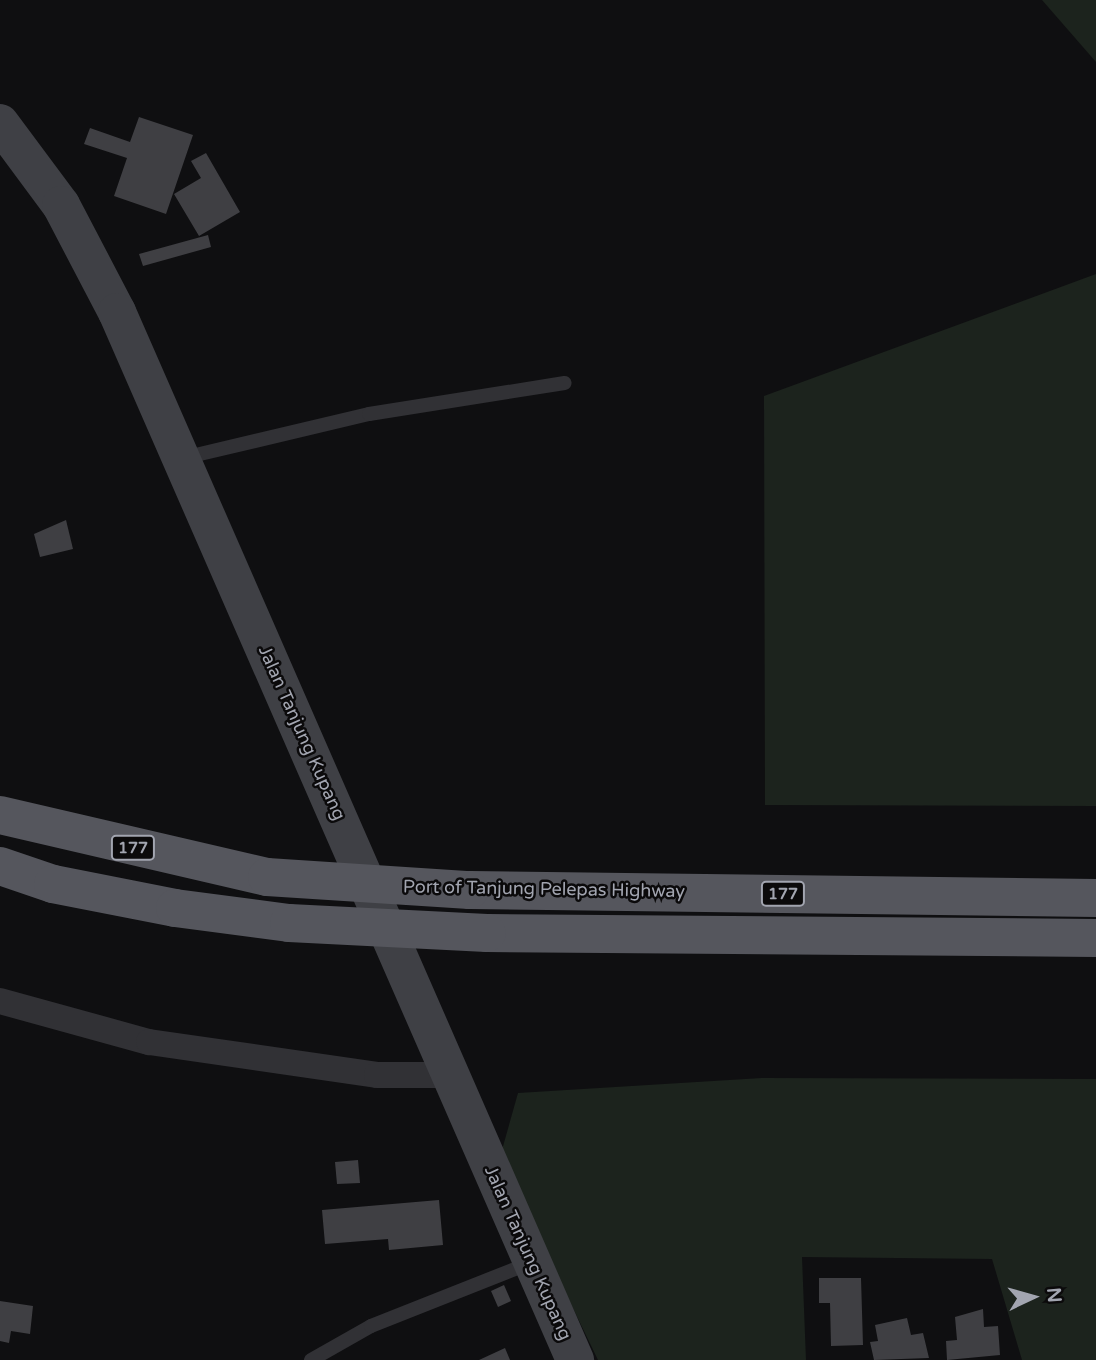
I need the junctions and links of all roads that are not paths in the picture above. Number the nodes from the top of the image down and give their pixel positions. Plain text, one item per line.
1 (0, 123) edge
2 (565, 383) dead end
3 (181, 458) junction
4 (0, 815) edge
5 (0, 866) edge
6 (0, 886) edge
7 (1096, 898) edge
8 (176, 908) junction
9 (1096, 938) edge
10 (0, 1001) edge
11 (452, 1075) junction
12 (532, 1262) junction
13 (311, 1360) edge
14 (575, 1360) edge

1 - 3 main road, Jalan Tanjung Kupang
2 - 3 lane
3 - 11 main road, Jalan Tanjung Kupang
4 - 7 highway, Port of Tanjung Pelepas Highway / 177, bridge
5 - 8 highway
6 - 8 highway
8 - 9 highway, bridge
10 - 11 street
11 - 12 main road, Jalan Tanjung Kupang
12 - 13 lane
12 - 14 main road, Jalan Tanjung Kupang

